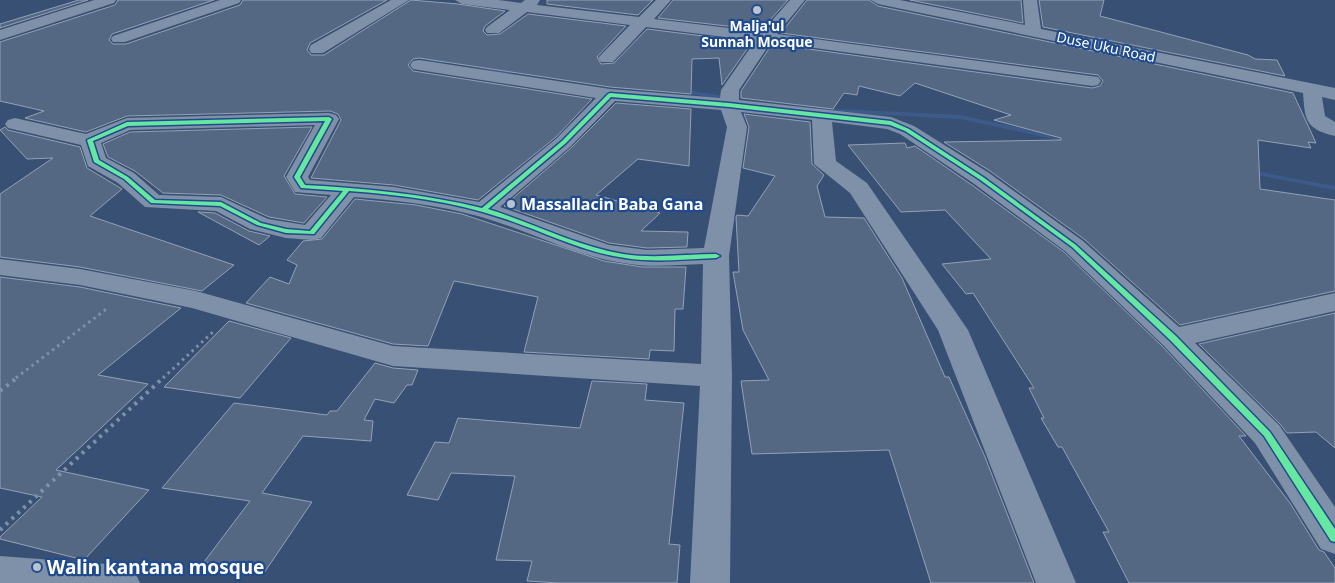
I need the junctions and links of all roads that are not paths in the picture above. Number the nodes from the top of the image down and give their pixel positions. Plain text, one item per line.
1 (109, 0) edge
2 (234, 0) edge
3 (402, 0) edge
4 (462, 0) edge
5 (664, 0) edge
6 (798, 0) edge
7 (878, 0) edge
8 (1030, 0) edge
9 (530, 3) edge
10 (917, 4) edge
11 (640, 23) junction
12 (493, 30) dead end
13 (1033, 32) junction
14 (0, 35) edge
15 (766, 37) junction
16 (119, 39) dead end
17 (318, 49) dead end
18 (607, 58) dead end
19 (419, 65) dead end
20 (1092, 81) dead end
21 (1312, 89) junction
22 (1335, 94) edge
23 (610, 95) junction
24 (729, 98) junction
25 (822, 116) junction
26 (15, 124) dead end
27 (1335, 130) edge
28 (90, 141) junction
29 (348, 189) junction
30 (483, 210) junction
31 (716, 256) junction
32 (0, 266) edge
33 (1335, 302) edge
34 (1173, 338) junction
35 (716, 376) junction
36 (1335, 538) edge
37 (0, 573) edge
38 (67, 581) edge
39 (120, 583) edge
40 (710, 583) edge
41 (1056, 583) edge

1 - 14 street
2 - 16 street
3 - 17 street
4 - 9 street
5 - 11 street
6 - 15 street
7 - 10 street, Duse Uku Road
8 - 13 street
9 - 11 street
9 - 12 street
10 - 13 street, Duse Uku Road
11 - 15 street
11 - 18 street
13 - 21 street, Duse Uku Road
15 - 20 street
15 - 24 street
19 - 23 street
21 - 22 street, Duse Uku Road
21 - 27 street
23 - 24 street
23 - 30 street
24 - 25 street
24 - 31 street
25 - 34 street
25 - 41 street
26 - 28 street
28 - 29 street
28 - 29 street
29 - 30 street
30 - 31 street
31 - 35 street
32 - 35 street
33 - 34 street
34 - 36 street
35 - 40 street
37 - 38 street
38 - 39 street

